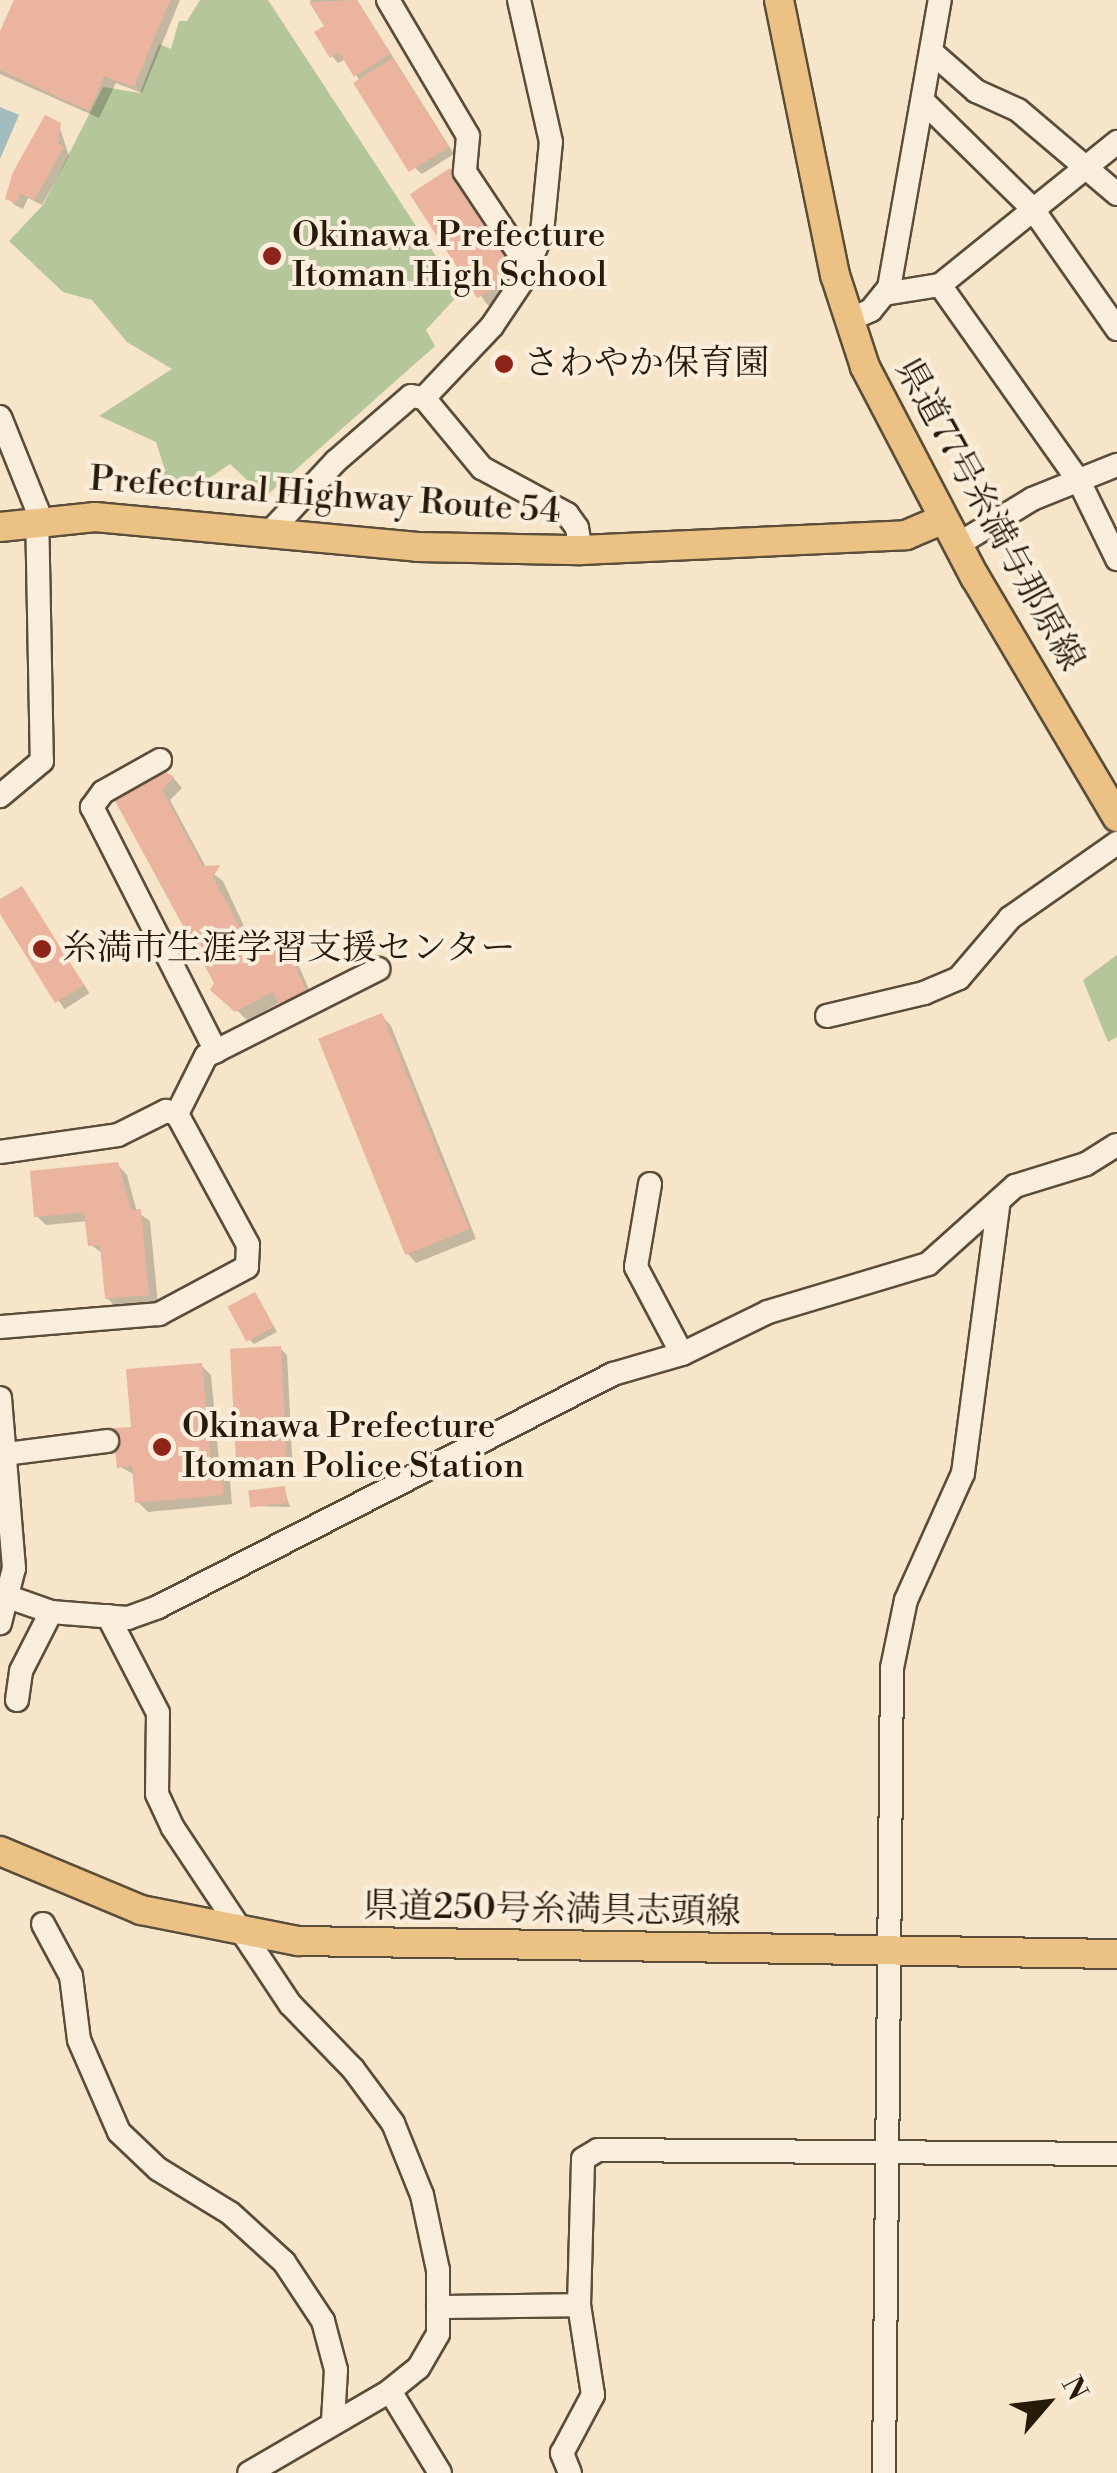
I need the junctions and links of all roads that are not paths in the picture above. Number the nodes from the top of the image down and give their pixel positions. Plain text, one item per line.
1 (388, 0) edge
2 (519, 0) edge
3 (779, 0) edge
4 (940, 0) edge
5 (936, 56) junction
6 (926, 104) junction
7 (1117, 142) edge
8 (1084, 162) junction
9 (1117, 194) edge
10 (1032, 208) junction
11 (528, 267) junction
12 (940, 285) junction
13 (884, 294) junction
14 (849, 320) junction
15 (1117, 329) edge
16 (424, 398) junction
17 (0, 418) edge
18 (1117, 465) edge
19 (1079, 481) junction
20 (942, 520) junction
21 (38, 522) junction
22 (0, 527) edge
23 (268, 532) junction
24 (956, 544) junction
25 (581, 550) junction
26 (1117, 559) edge
27 (160, 760) dead end
28 (0, 796) edge
29 (1117, 817) edge
30 (1117, 843) edge
31 (378, 970) dead end
32 (827, 1016) dead end
33 (216, 1051) junction
34 (177, 1114) junction
35 (1117, 1145) edge
36 (0, 1152) edge
37 (650, 1184) dead end
38 (999, 1201) junction
39 (0, 1327) edge
40 (682, 1354) junction
41 (0, 1398) edge
42 (106, 1441) dead end
43 (6, 1454) junction
44 (5, 1596) edge
45 (51, 1612) junction
46 (108, 1616) junction
47 (0, 1623) edge
48 (16, 1700) dead end
49 (0, 1852) edge
50 (42, 1924) dead end
51 (242, 1933) junction
52 (890, 1952) junction
53 (1117, 1954) edge
54 (887, 2153) junction
55 (1117, 2154) edge
56 (580, 2305) junction
57 (438, 2306) junction
58 (390, 2391) junction
59 (333, 2421) junction
60 (249, 2473) edge
61 (440, 2473) edge
62 (570, 2473) edge
63 (884, 2473) edge

1 - 11 street
2 - 11 street
3 - 14 main road, 県道77号糸満与那原線
4 - 5 street
5 - 6 street
5 - 8 street
6 - 10 street
6 - 13 street
7 - 8 street
8 - 9 street
8 - 10 street
10 - 12 street
10 - 15 street
11 - 16 street
12 - 13 street
12 - 19 street
13 - 14 street
14 - 20 main road, 県道77号糸満与那原線
16 - 23 street
16 - 25 street
17 - 21 street
18 - 19 street
19 - 24 street
19 - 26 street
20 - 24 main road, 県道77号糸満与那原線
20 - 25 main road, Prefectural Highway Route 54
21 - 22 main road, Prefectural Highway Route 54
21 - 23 main road, Prefectural Highway Route 54
21 - 28 street
23 - 25 main road, Prefectural Highway Route 54
24 - 29 main road, 県道77号糸満与那原線
27 - 33 street
30 - 32 street
31 - 33 street
33 - 34 street
34 - 36 street
34 - 39 street
35 - 38 street
37 - 40 street
38 - 40 street
38 - 52 street
40 - 46 street
41 - 43 street
42 - 43 street
43 - 44 street
44 - 45 street
44 - 47 street
45 - 46 street
45 - 48 street
46 - 51 street
49 - 51 main road, 県道250号糸満具志頭線
50 - 59 street
51 - 52 main road, 県道250号糸満具志頭線
51 - 57 street
52 - 53 main road, 県道250号糸満具志頭線
52 - 54 street
54 - 55 street
54 - 56 street
54 - 63 street
56 - 57 street
56 - 62 street
57 - 58 street
58 - 59 street
58 - 61 street
59 - 60 street

